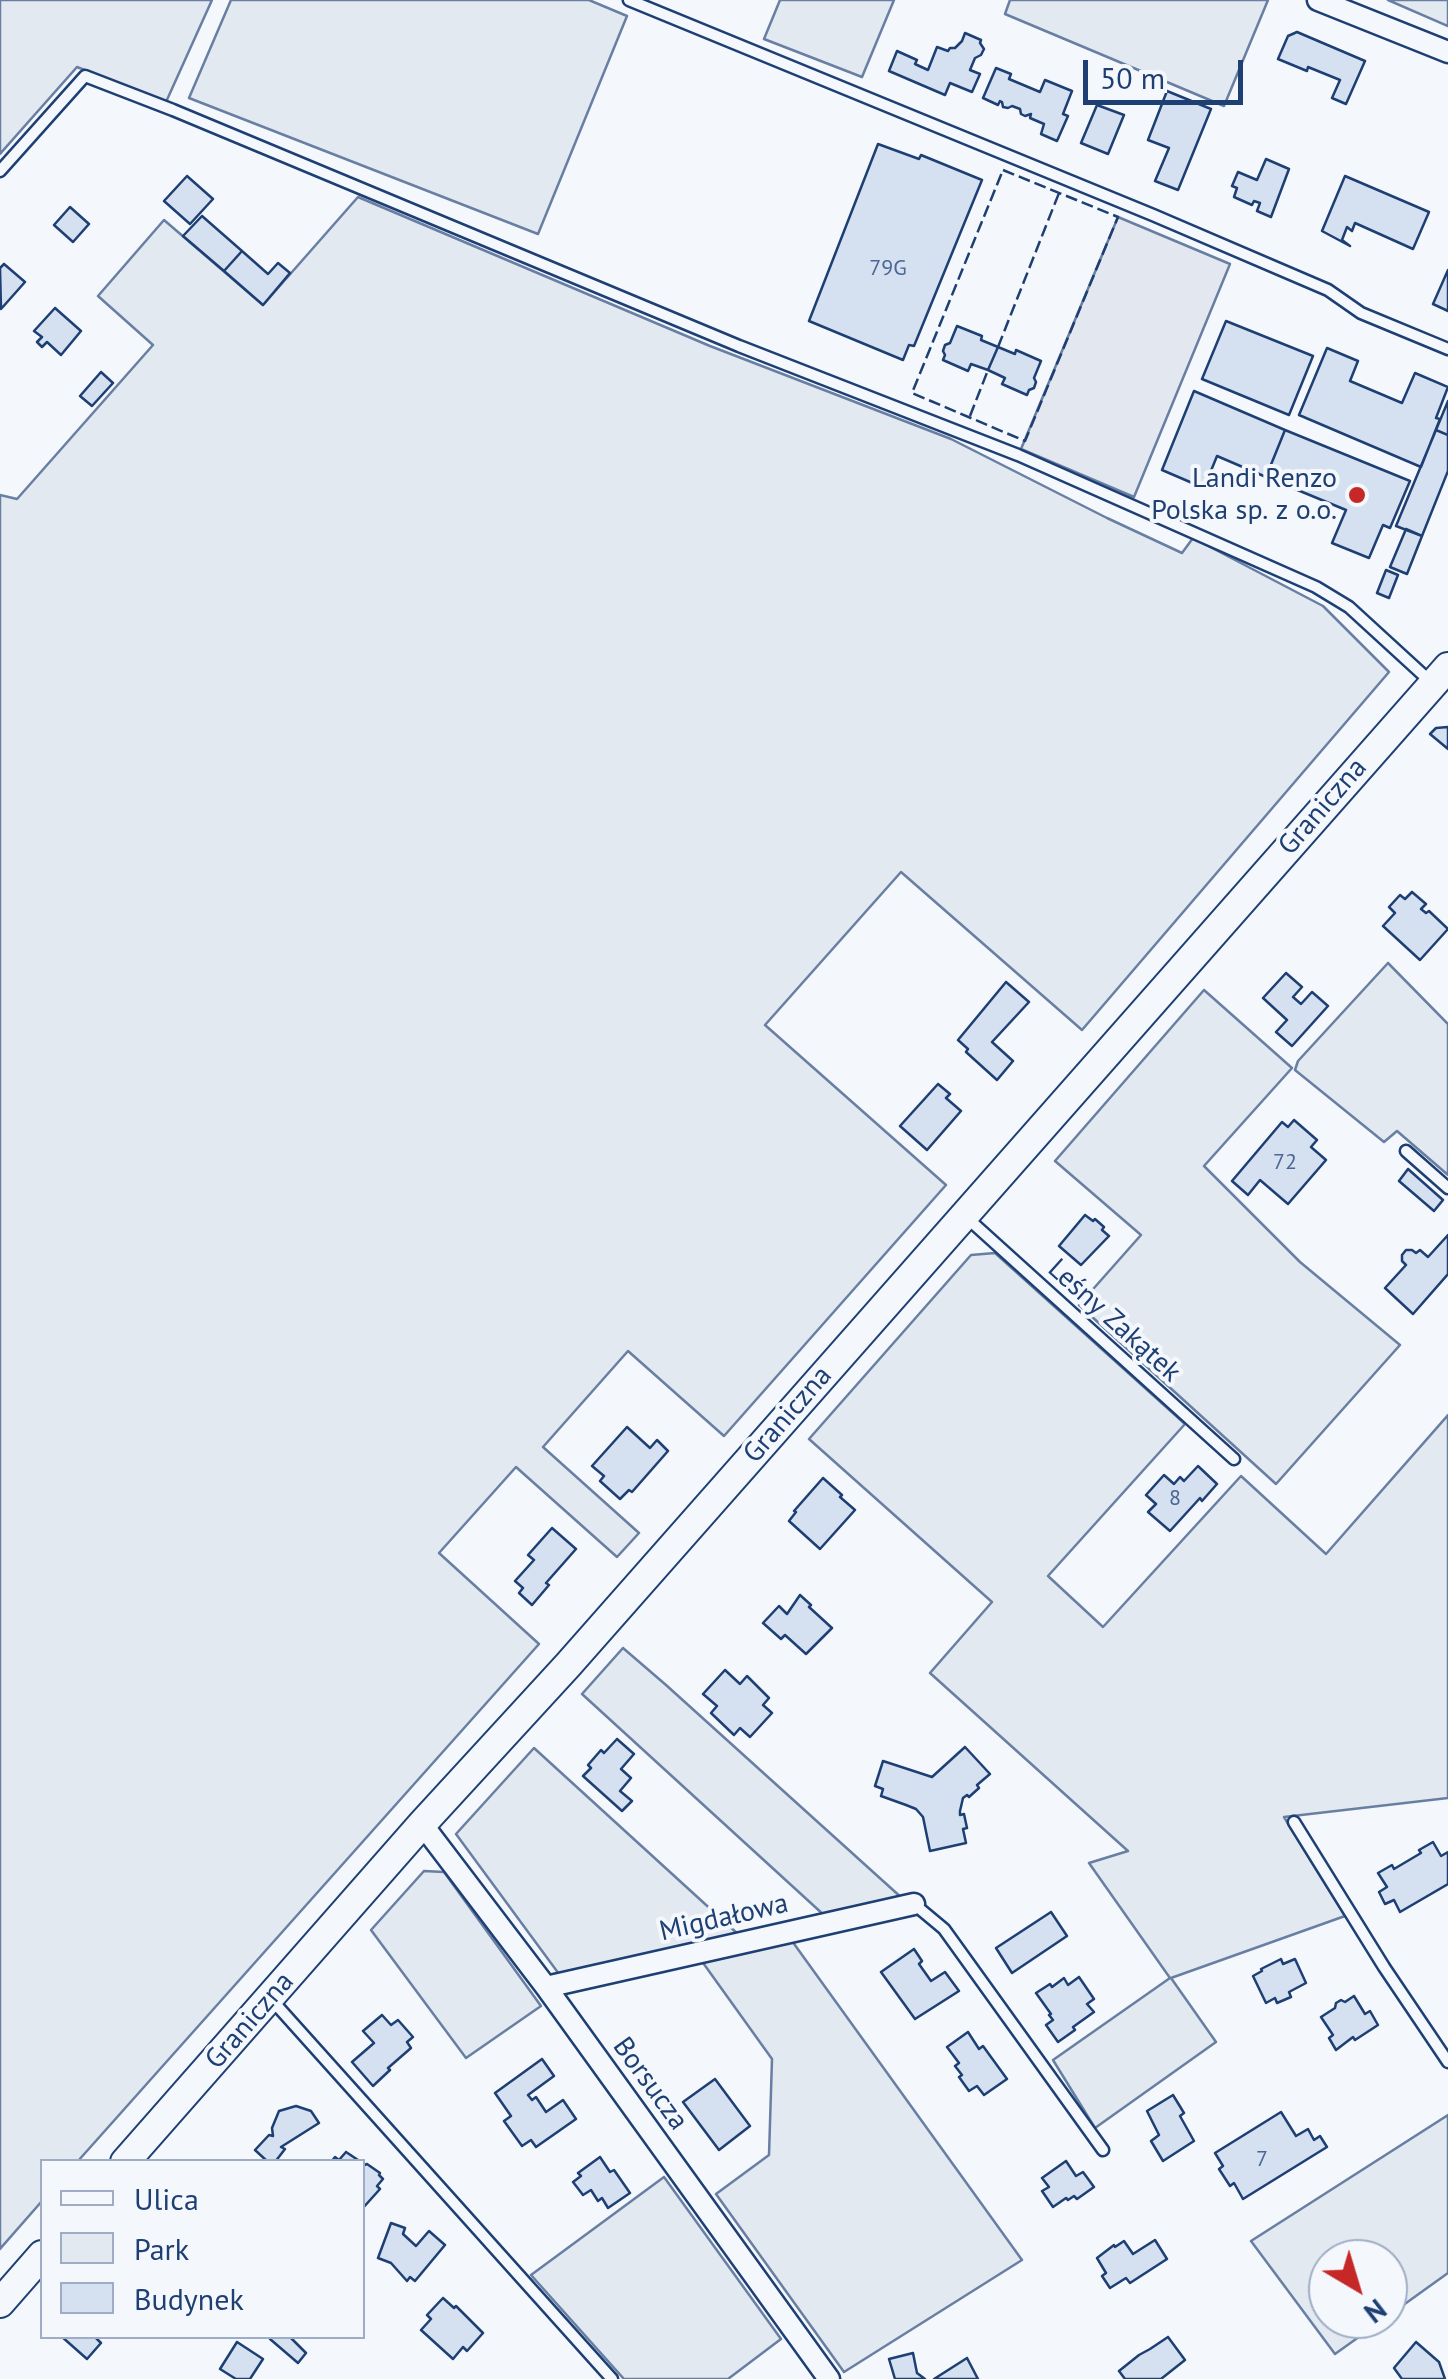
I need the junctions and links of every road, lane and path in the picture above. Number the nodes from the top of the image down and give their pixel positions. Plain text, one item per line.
1 (629, 0) edge
2 (1318, 0) edge
3 (1448, 52) edge
4 (0, 170) edge
5 (1448, 348) edge
6 (1443, 682) edge
7 (1406, 1151) dead end
8 (1448, 1188) edge
9 (964, 1216) junction
10 (1234, 1460) dead end
11 (1294, 1822) dead end
12 (422, 1824) junction
13 (914, 1904) joint
14 (546, 1986) junction
15 (270, 1998) junction
16 (1448, 2062) edge
17 (1103, 2150) dead end
18 (128, 2159) edge
19 (40, 2257) edge
20 (0, 2303) edge
21 (612, 2379) edge
22 (829, 2379) edge

1 - 5 lane
2 - 3 street
4 - 6 lane
6 - 9 street, Graniczna
7 - 8 lane
9 - 10 lane, Leśny Zakątek
9 - 12 street, Graniczna
11 - 16 lane
12 - 14 street, Borsucza
12 - 15 street, Graniczna
13 - 14 street, Migdałowa
13 - 17 lane
14 - 22 street, Borsucza
15 - 18 street, Graniczna
15 - 21 lane
19 - 20 street

